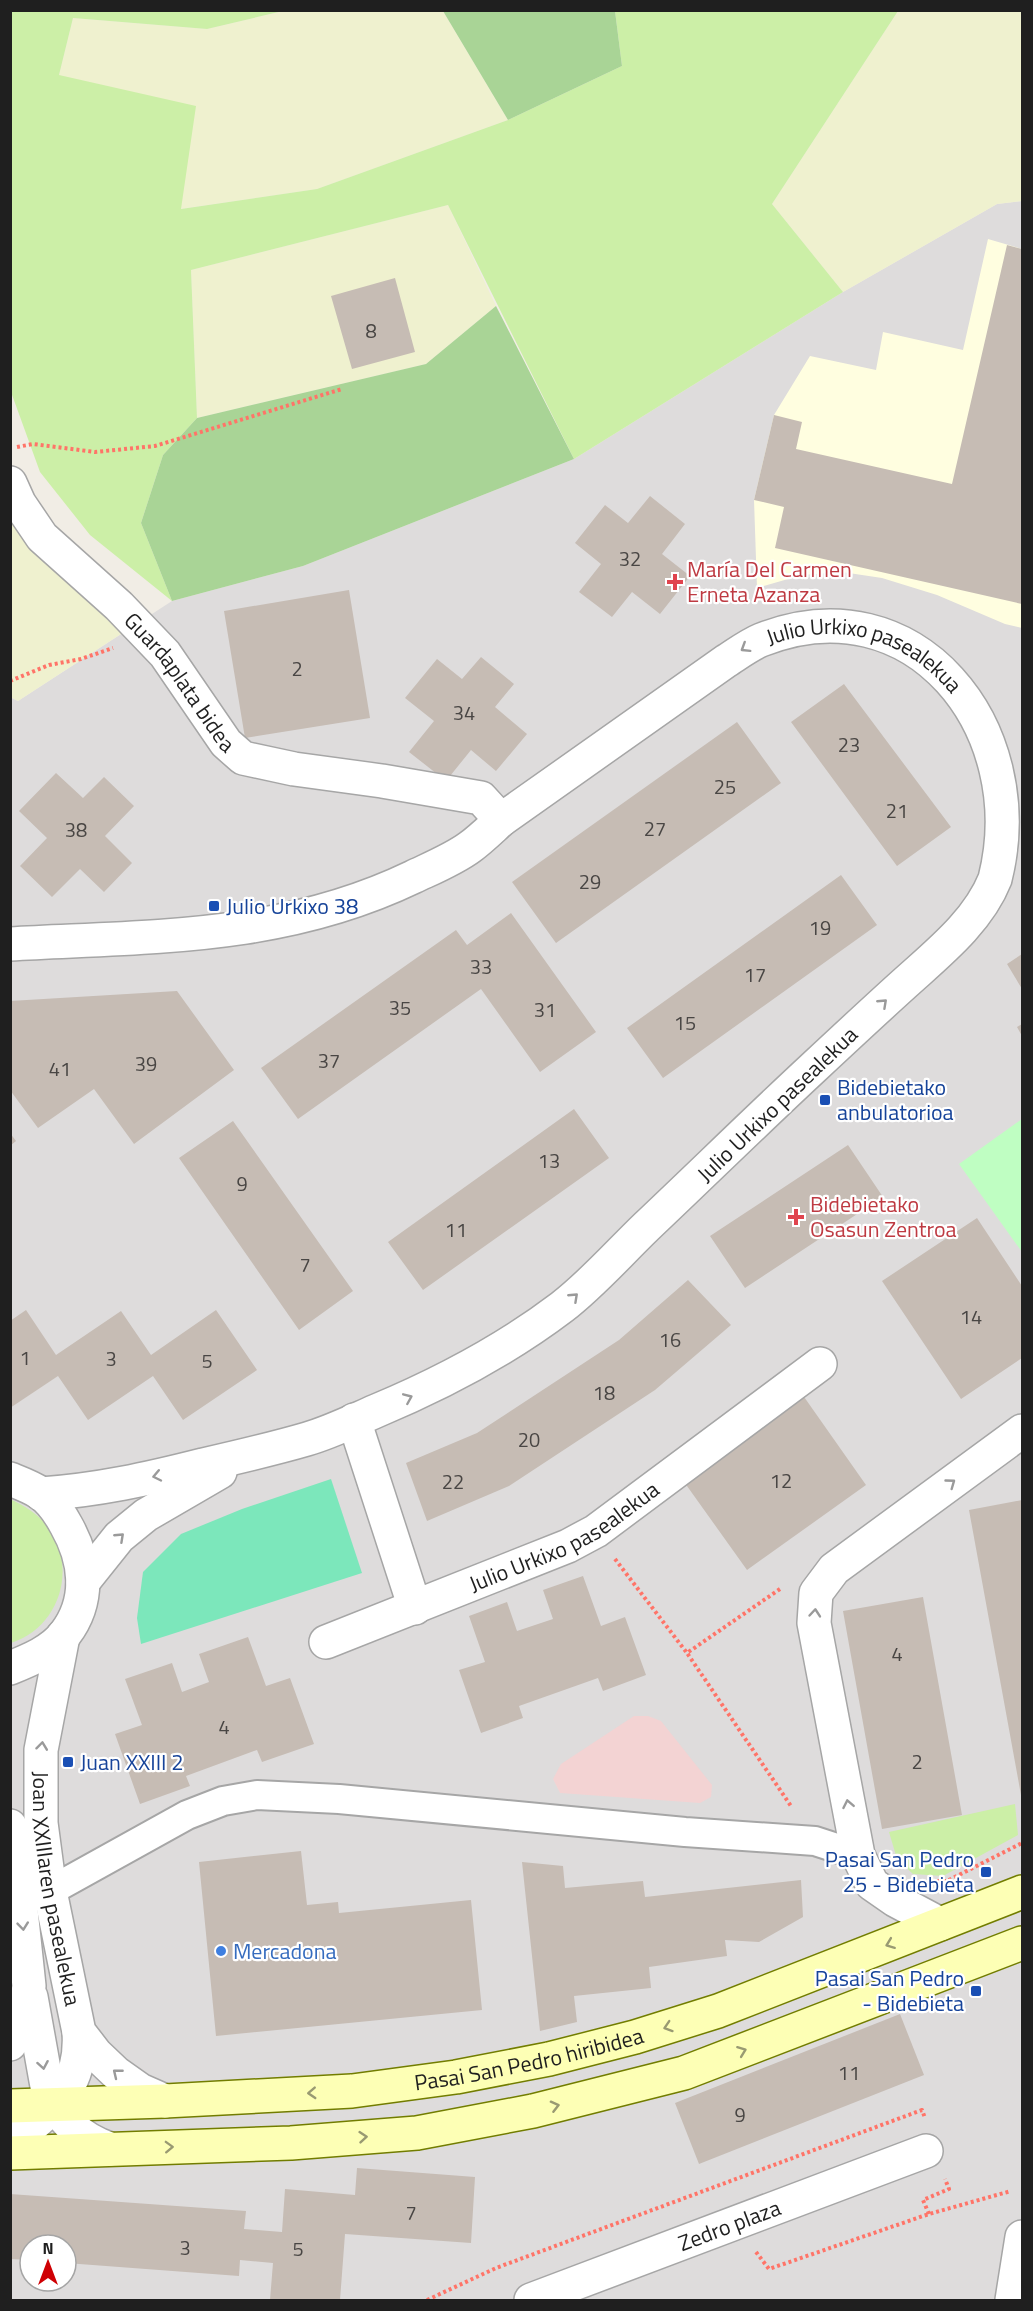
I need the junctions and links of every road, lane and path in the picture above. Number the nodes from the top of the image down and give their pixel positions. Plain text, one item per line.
1 (342, 388) dead end
2 (10, 448) edge
3 (10, 483) edge
4 (140, 629) junction
5 (10, 681) edge
6 (1016, 794) edge
7 (501, 820) junction
8 (10, 944) edge
9 (820, 1364) dead end
10 (354, 1420) junction
11 (1023, 1431) edge
12 (254, 1453) junction
13 (10, 1479) edge
14 (41, 1494) junction
15 (834, 1569) junction
16 (83, 1582) junction
17 (638, 1591) dead end
18 (415, 1608) junction
19 (63, 1636) junction
20 (326, 1642) dead end
21 (687, 1653) junction
22 (10, 1668) edge
23 (10, 1826) edge
24 (815, 1841) junction
25 (1023, 1843) edge
26 (858, 1855) junction
27 (928, 1880) dead end
28 (50, 1891) junction
29 (1023, 1892) edge
30 (940, 1924) junction
31 (1023, 1943) edge
32 (29, 1986) junction
33 (79, 2032) junction
34 (10, 2044) edge
35 (165, 2101) junction
36 (54, 2104) junction
37 (10, 2106) edge
38 (10, 2145) edge
39 (110, 2149) junction
40 (926, 2151) dead end
41 (10, 2153) edge
42 (1011, 2190) dead end
43 (1023, 2238) edge
44 (750, 2245) dead end
45 (531, 2301) edge
46 (1012, 2301) edge

1 - 2 path
3 - 4 street, Guardaplata bidea
4 - 5 path
4 - 7 street, Guardaplata bidea
6 -> 7 street, Julio Urkixo pasealekua
10 -> 6 street, Julio Urkixo pasealekua
7 - 8 street, Julio Urkixo pasealekua
9 - 18 street, Julio Urkixo pasealekua
10 - 12 street, Julio Urkixo pasealekua
10 - 18 street
15 -> 11 street
12 -> 14 street, Julio Urkixo pasealekua
16 -> 12 street, Julio Urkixo pasealekua
13 - 14 street
14 - 16 street
15 - 21 path
26 -> 15 street
16 - 19 street
17 - 21 path
18 - 20 street, Julio Urkixo pasealekua
19 - 22 street
28 -> 19 street, Joan XXIIIaren pasealekua
21 - 24 path
23 -> 32 street, Joan XXIIIaren pasealekua
24 - 26 street
24 - 28 street
25 - 27 path
26 - 30 street
28 - 33 street, Joan XXIIIaren pasealekua
29 - 30 main road, Pasai San Pedro hiribidea
30 -> 35 main road, Pasai San Pedro hiribidea
39 -> 31 main road
32 - 34 street, Joan XXIIIaren pasealekua
32 -> 36 street
35 -> 33 street, Joan XXIIIaren pasealekua
33 - 36 street
35 - 36 main road, Pasai San Pedro hiribidea
36 - 37 main road, Pasai San Pedro hiribidea
36 - 38 street
36 - 39 street
39 - 41 main road
40 - 45 street, Zedro plaza
42 - 44 path
43 - 46 street

